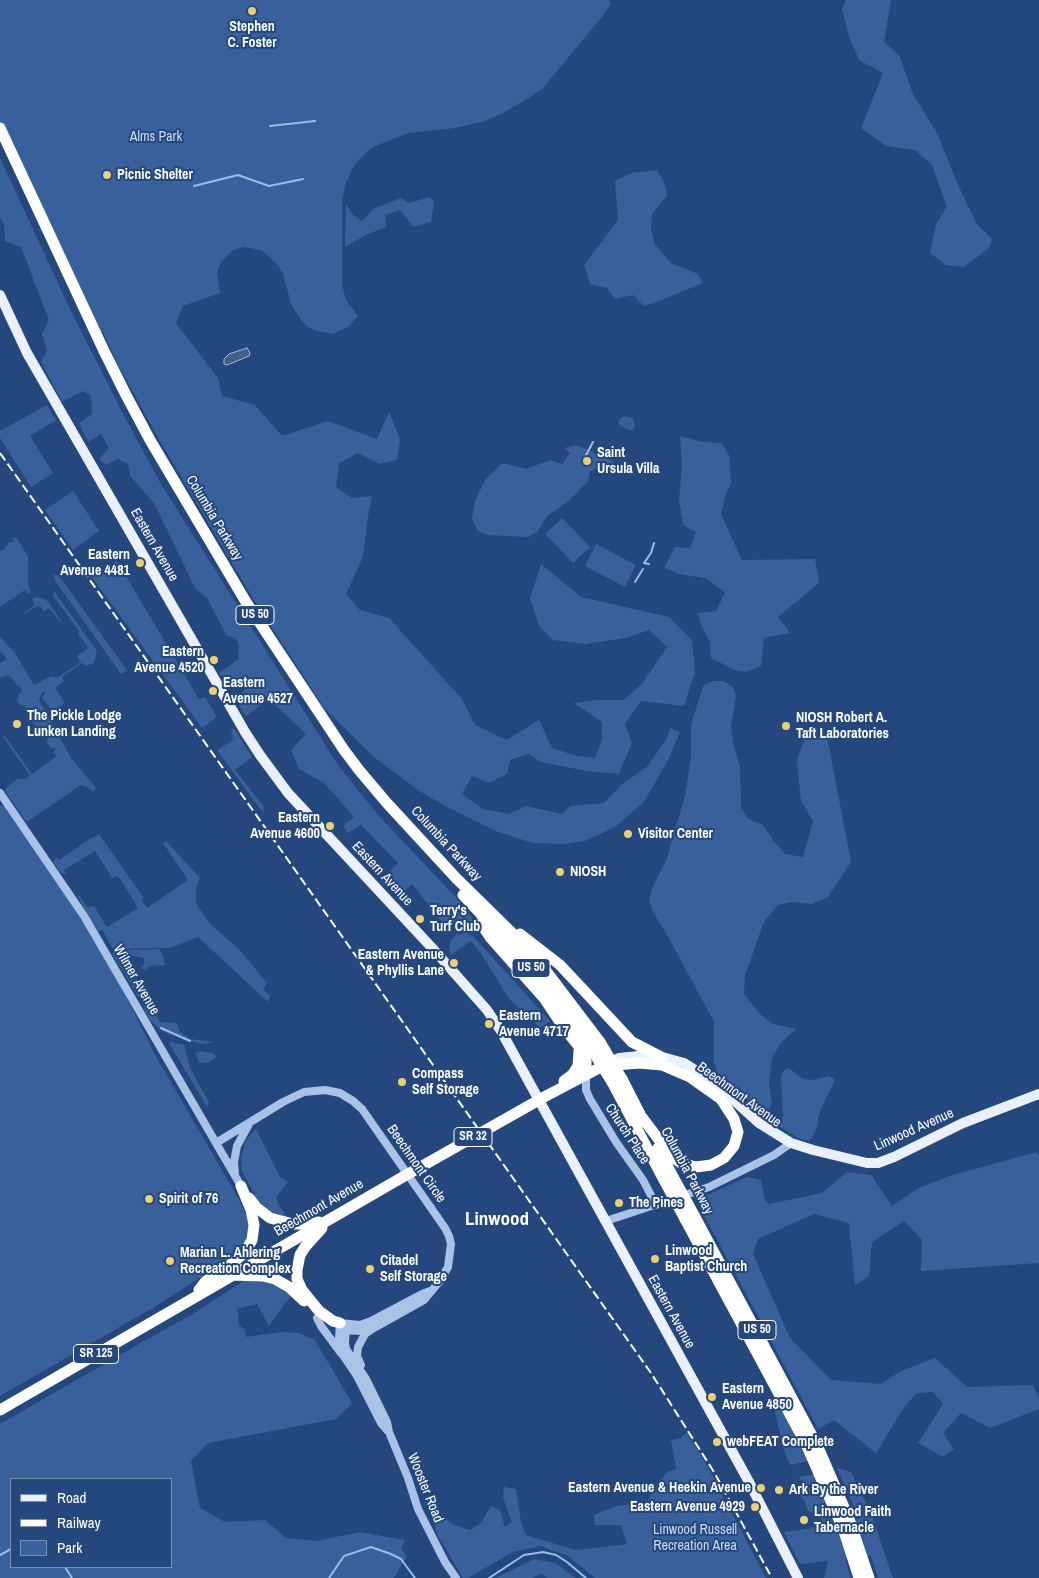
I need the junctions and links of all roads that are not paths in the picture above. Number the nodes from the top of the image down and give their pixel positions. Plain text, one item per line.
1 (0, 128) edge
2 (0, 144) edge
3 (0, 295) edge
4 (0, 792) edge
5 (465, 897) junction
6 (481, 903) junction
7 (575, 1042) junction
8 (595, 1044) junction
9 (663, 1058) junction
10 (603, 1066) junction
11 (586, 1074) junction
12 (617, 1081) junction
13 (549, 1094) junction
14 (1039, 1094) edge
15 (720, 1099) junction
16 (641, 1116) junction
17 (250, 1122) junction
18 (216, 1143) junction
19 (791, 1143) junction
20 (401, 1178) joint
21 (668, 1179) junction
22 (238, 1181) junction
23 (656, 1205) junction
24 (329, 1219) junction
25 (606, 1221) junction
26 (232, 1275) junction
27 (431, 1291) junction
28 (192, 1298) junction
29 (317, 1318) junction
30 (343, 1327) junction
31 (374, 1328) junction
32 (343, 1355) junction
33 (366, 1379) junction
34 (0, 1410) edge
35 (389, 1432) junction
36 (829, 1481) junction
37 (454, 1575) edge
38 (798, 1578) edge
39 (859, 1578) edge
40 (869, 1578) edge

1 - 6 highway, Columbia Parkway / US 50
2 - 5 highway, Columbia Parkway / US 50
3 - 25 main road, Eastern Avenue
4 - 18 street, Wilmer Avenue
5 - 7 highway
5 - 8 highway, Columbia Parkway / US 50
6 - 8 highway, Columbia Parkway / US 50
6 - 9 highway
7 - 11 highway
7 - 13 highway
8 - 12 highway, Columbia Parkway / US 50, bridge
9 - 10 main road, Beechmont Avenue
9 - 19 main road, Beechmont Avenue
10 - 11 highway, Beechmont Avenue / SR 32
10 - 15 highway, Beechmont Avenue / SR 32
11 - 13 highway, Beechmont Avenue / SR 32
11 - 23 street, Church Place
12 - 16 highway, Columbia Parkway / US 50
12 - 21 highway, Columbia Parkway / US 50
13 - 20 highway, Beechmont Avenue / SR 32, bridge
14 - 19 main road, Linwood Avenue
15 - 16 highway
15 - 19 main road, Beechmont Avenue
16 - 21 highway, Columbia Parkway / US 50
17 - 18 street, Beechmont Circle
17 - 22 street
17 - 27 street, Beechmont Circle
18 - 22 street, Wilmer Avenue
19 - 23 street
20 - 24 highway, Beechmont Avenue / SR 125
21 - 36 highway, Columbia Parkway / US 50, bridge
22 - 24 highway
22 - 28 highway
23 - 25 street
24 - 26 highway, Beechmont Avenue / SR 125
24 - 30 highway
25 - 38 main road, Eastern Avenue
26 - 28 highway, Beechmont Avenue / SR 125
26 - 29 highway
27 - 30 street
27 - 31 street, Beechmont Circle
28 - 34 highway, Beechmont Avenue / SR 125
29 - 30 highway
29 - 32 street
30 - 31 street, Beechmont Circle
30 - 32 street, Wooster Road
30 - 33 street, Wooster Road
31 - 33 street
32 - 35 street, Wooster Road
33 - 35 street, Wooster Road
35 - 37 street, Wooster Road
36 - 39 highway, Columbia Parkway / US 50
36 - 40 highway, Columbia Parkway / US 50

